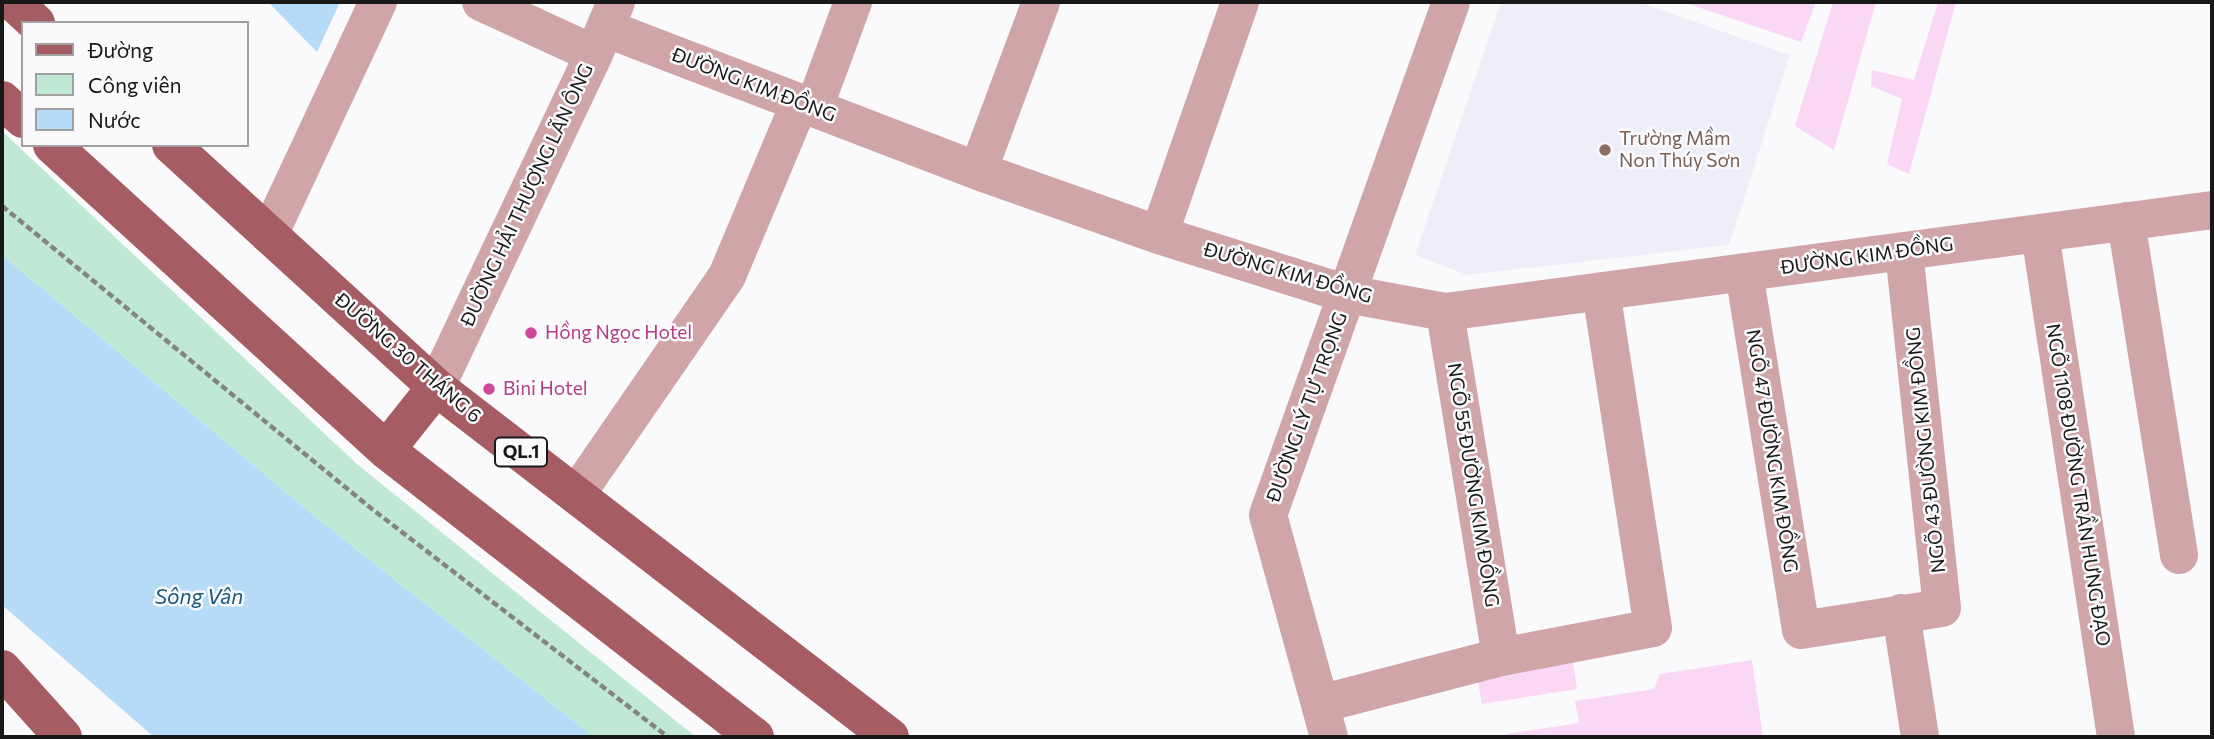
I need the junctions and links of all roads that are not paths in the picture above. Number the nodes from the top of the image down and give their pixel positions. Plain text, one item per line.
1 (13, 2) edge
2 (378, 2) edge
3 (481, 2) edge
4 (853, 2) edge
5 (1041, 2) edge
6 (1240, 2) edge
7 (1451, 2) edge
8 (34, 21) edge
9 (605, 28) edge
10 (2, 100) edge
11 (807, 105) junction
12 (21, 117) edge
13 (54, 147) edge
14 (173, 147) edge
15 (978, 171) junction
16 (2212, 210) edge
17 (2126, 221) junction
18 (2040, 233) junction
19 (1159, 234) junction
20 (269, 235) junction
21 (1904, 251) junction
22 (1744, 272) junction
23 (1601, 291) junction
24 (1347, 294) junction
25 (1445, 312) junction
26 (436, 387) junction
27 (386, 450) junction
28 (576, 495) junction
29 (2179, 555) dead end
30 (1901, 613) junction
31 (1501, 657) junction
32 (2, 669) edge
33 (1324, 721) edge
34 (64, 737) edge
35 (755, 737) edge
36 (890, 737) edge
37 (1920, 737) edge
38 (2116, 737) edge

1 - 8 main road
2 - 20 street
3 - 9 street, ĐƯỜNG KIM ĐỒNG
4 - 11 street
5 - 15 street
6 - 19 street
7 - 24 street, ĐƯỜNG LÝ TỰ TRỌNG
9 - 11 street, ĐƯỜNG KIM ĐỒNG
9 - 26 street, ĐƯỜNG HẢI THƯỢNG LÃN ÔNG
10 - 12 main road
11 - 15 street, ĐƯỜNG KIM ĐỒNG
11 - 28 street
13 - 27 main road
14 - 20 main road, ĐƯỜNG 30 THÁNG 6 / QL.1
15 - 19 street, ĐƯỜNG KIM ĐỒNG
16 - 17 street, ĐƯỜNG KIM ĐỒNG
17 - 18 street, ĐƯỜNG KIM ĐỒNG
17 - 29 street
18 - 21 street, ĐƯỜNG KIM ĐỒNG
18 - 38 street, NGÕ 1108 ĐƯỜNG TRẦN HƯNG ĐẠO
19 - 24 street, ĐƯỜNG KIM ĐỒNG
20 - 26 main road, ĐƯỜNG 30 THÁNG 6 / QL.1
21 - 22 street, ĐƯỜNG KIM ĐỒNG
21 - 30 street, NGÕ 43 ĐƯỜNG KIM ĐỒNG
22 - 23 street, ĐƯỜNG KIM ĐỒNG
22 - 30 street, NGÕ 47 ĐƯỜNG KIM ĐỒNG
23 - 25 street, ĐƯỜNG KIM ĐỒNG
23 - 31 street
24 - 25 street, ĐƯỜNG KIM ĐỒNG
24 - 33 street, ĐƯỜNG LÝ TỰ TRỌNG
25 - 31 street, NGÕ 55 ĐƯỜNG KIM ĐỒNG
26 - 27 main road
26 - 28 main road, ĐƯỜNG 30 THÁNG 6 / QL.1
27 - 35 main road
28 - 36 main road, ĐƯỜNG 30 THÁNG 6 / QL.1
30 - 37 street
31 - 33 street
32 - 34 main road

